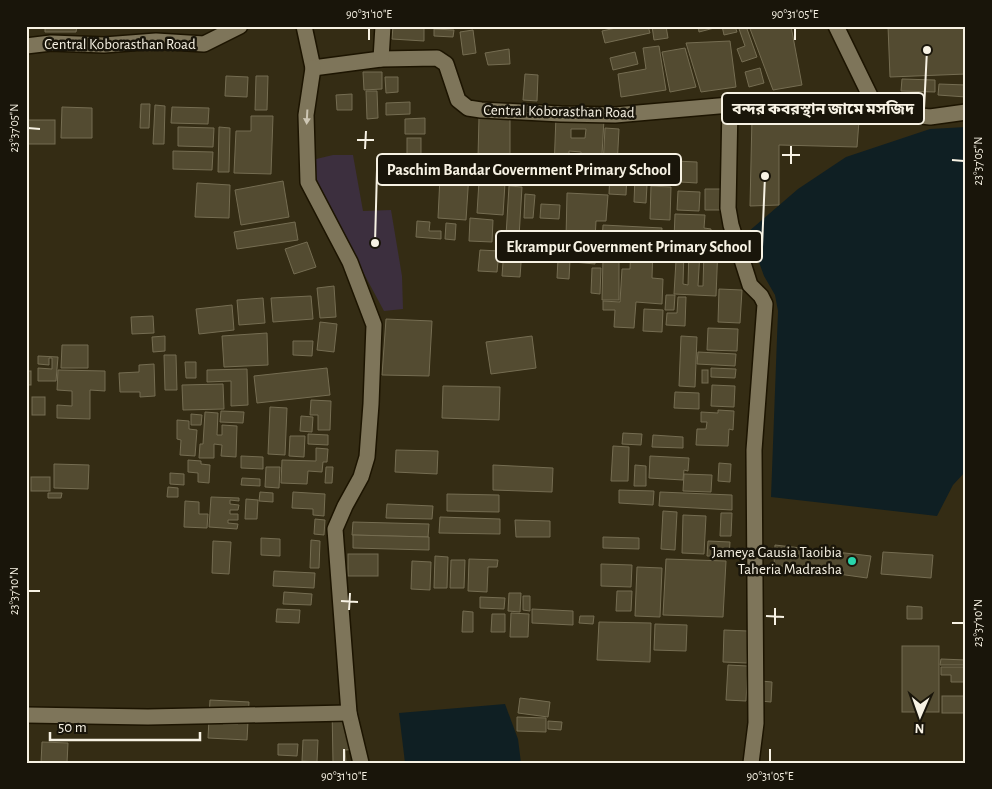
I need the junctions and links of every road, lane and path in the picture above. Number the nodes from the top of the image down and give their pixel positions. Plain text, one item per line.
1 (240, 26) edge
2 (304, 26) edge
3 (383, 26) edge
4 (836, 26) edge
5 (26, 46) edge
6 (381, 59) junction
7 (314, 68) junction
8 (730, 105) junction
9 (875, 106) junction
10 (966, 112) edge
11 (349, 713) junction
12 (26, 715) edge
13 (361, 763) edge
14 (751, 763) edge

1 - 5 street, Central Koborasthan Road
2 - 7 street
3 - 6 street
4 - 9 street
6 - 7 street, Central Koborasthan Road
6 - 8 street, Central Koborasthan Road
7 -> 11 street
8 - 9 street, Central Koborasthan Road
8 - 14 street
9 - 10 street, Central Koborasthan Road
11 - 12 street
11 - 13 street

